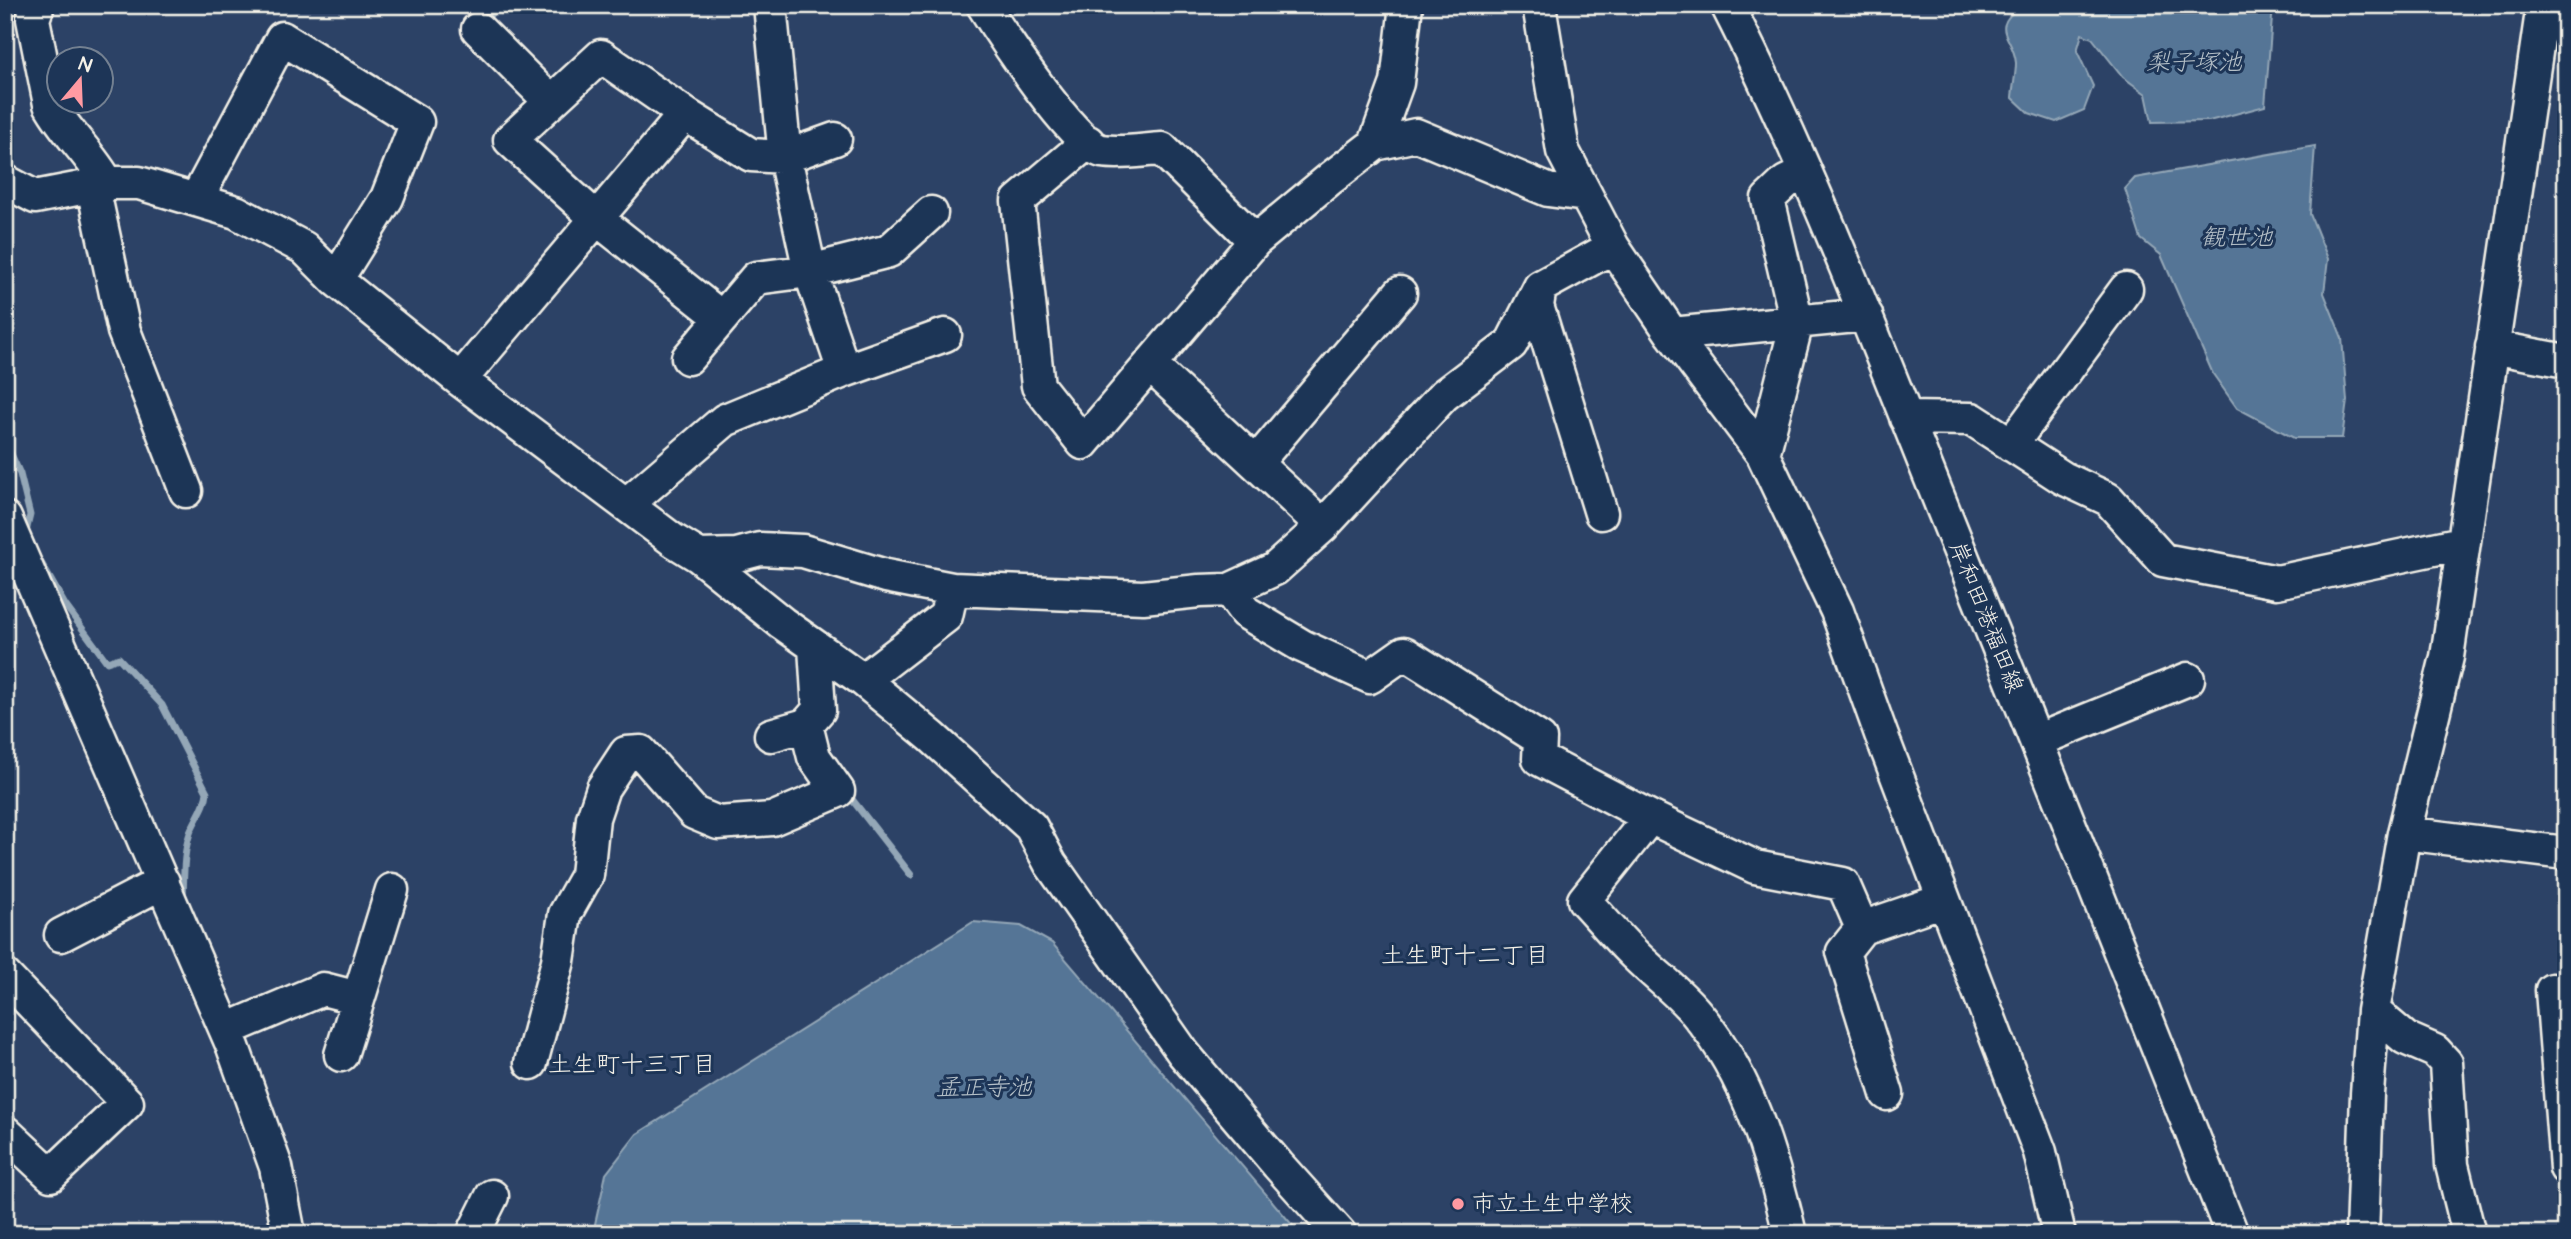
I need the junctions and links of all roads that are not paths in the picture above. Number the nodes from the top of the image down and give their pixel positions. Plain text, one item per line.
1 (38, 5) edge
2 (770, 5) edge
3 (983, 5) edge
4 (1406, 5) edge
5 (1539, 5) edge
6 (1727, 5) edge
7 (2543, 5) edge
8 (478, 29) dead end
9 (551, 102) junction
10 (685, 114) junction
11 (835, 139) dead end
12 (1088, 142) junction
13 (1376, 144) junction
14 (785, 157) junction
15 (1805, 173) junction
16 (5, 181) edge
17 (100, 185) junction
18 (1586, 195) junction
19 (196, 200) junction
20 (931, 214) dead end
21 (596, 218) junction
22 (1255, 241) junction
23 (1613, 247) junction
24 (810, 271) junction
25 (336, 280) junction
26 (1540, 287) junction
27 (2126, 289) dead end
28 (1400, 293) dead end
29 (1866, 315) junction
30 (722, 317) junction
31 (1797, 322) junction
32 (1672, 334) junction
33 (945, 335) dead end
34 (2492, 347) junction
35 (688, 358) dead end
36 (2566, 361) edge
37 (1150, 365) junction
38 (844, 371) junction
39 (460, 380) junction
40 (1906, 418) junction
41 (2011, 445) junction
42 (1763, 455) junction
43 (1256, 463) junction
44 (186, 491) dead end
45 (627, 505) junction
46 (1601, 513) dead end
47 (5, 518) edge
48 (1323, 526) junction
49 (2462, 543) junction
50 (699, 556) junction
51 (952, 589) junction
52 (1229, 590) junction
53 (816, 647) junction
54 (2172, 675) dead end
55 (863, 680) junction
56 (806, 725) junction
57 (771, 735) dead end
58 (2036, 741) junction
59 (1650, 817) junction
60 (2404, 834) junction
61 (2566, 853) edge
62 (163, 882) junction
63 (392, 890) dead end
64 (1944, 900) junction
65 (1862, 928) junction
66 (61, 935) dead end
67 (5, 976) edge
68 (2552, 989) dead end
69 (358, 998) junction
70 (2373, 1011) junction
71 (226, 1030) junction
72 (341, 1055) dead end
73 (531, 1063) dead end
74 (1887, 1094) dead end
75 (6, 1134) edge
76 (2566, 1168) edge
77 (492, 1196) dead end
78 (289, 1234) edge
79 (473, 1234) edge
80 (1340, 1234) edge
81 (1790, 1234) edge
82 (2059, 1234) edge
83 (2232, 1234) edge
84 (2362, 1234) edge
85 (2469, 1234) edge

1 - 17 street
2 - 14 street
3 - 12 street
4 - 13 street
5 - 18 street
6 - 15 street, 岸和田港福田線
7 - 34 street
8 - 9 street
9 - 10 street
9 - 21 street
10 - 14 street
10 - 21 street
11 - 14 street
12 - 22 street
12 - 37 street
13 - 18 street
13 - 22 street
14 - 24 street
15 - 29 street, 岸和田港福田線
15 - 31 street
16 - 17 street
17 - 19 street
17 - 44 street
18 - 23 street
19 - 25 street
19 - 25 street
20 - 24 street
21 - 30 street
21 - 39 street
22 - 37 street
23 - 26 street
23 - 32 street
24 - 30 street
24 - 38 street
25 - 39 street
26 - 46 street
26 - 48 street
27 - 41 street
28 - 43 street
29 - 31 street
29 - 40 street, 岸和田港福田線
30 - 35 street
31 - 32 street
31 - 42 street
32 - 42 street
33 - 38 street
34 - 36 street
34 - 49 street
37 - 43 street
38 - 45 street
39 - 45 street
40 - 41 street
40 - 58 street, 岸和田港福田線
41 - 49 street
42 - 64 street
43 - 48 street
45 - 50 street
47 - 62 street
48 - 52 street
49 - 60 street
50 - 51 street
50 - 53 street
51 - 52 street
51 - 55 street
52 - 59 street
53 - 55 street
53 - 56 street
54 - 58 street
55 - 80 street
56 - 57 street
56 - 73 street
58 - 83 street, 岸和田港福田線
59 - 65 street
59 - 81 street
60 - 61 street
60 - 70 street
62 - 66 street
62 - 71 street
63 - 69 street
64 - 65 street
64 - 82 street
65 - 74 street
67 - 75 street
68 - 76 street
69 - 71 street
69 - 72 street
70 - 84 street
70 - 85 street
71 - 78 street
77 - 79 street

